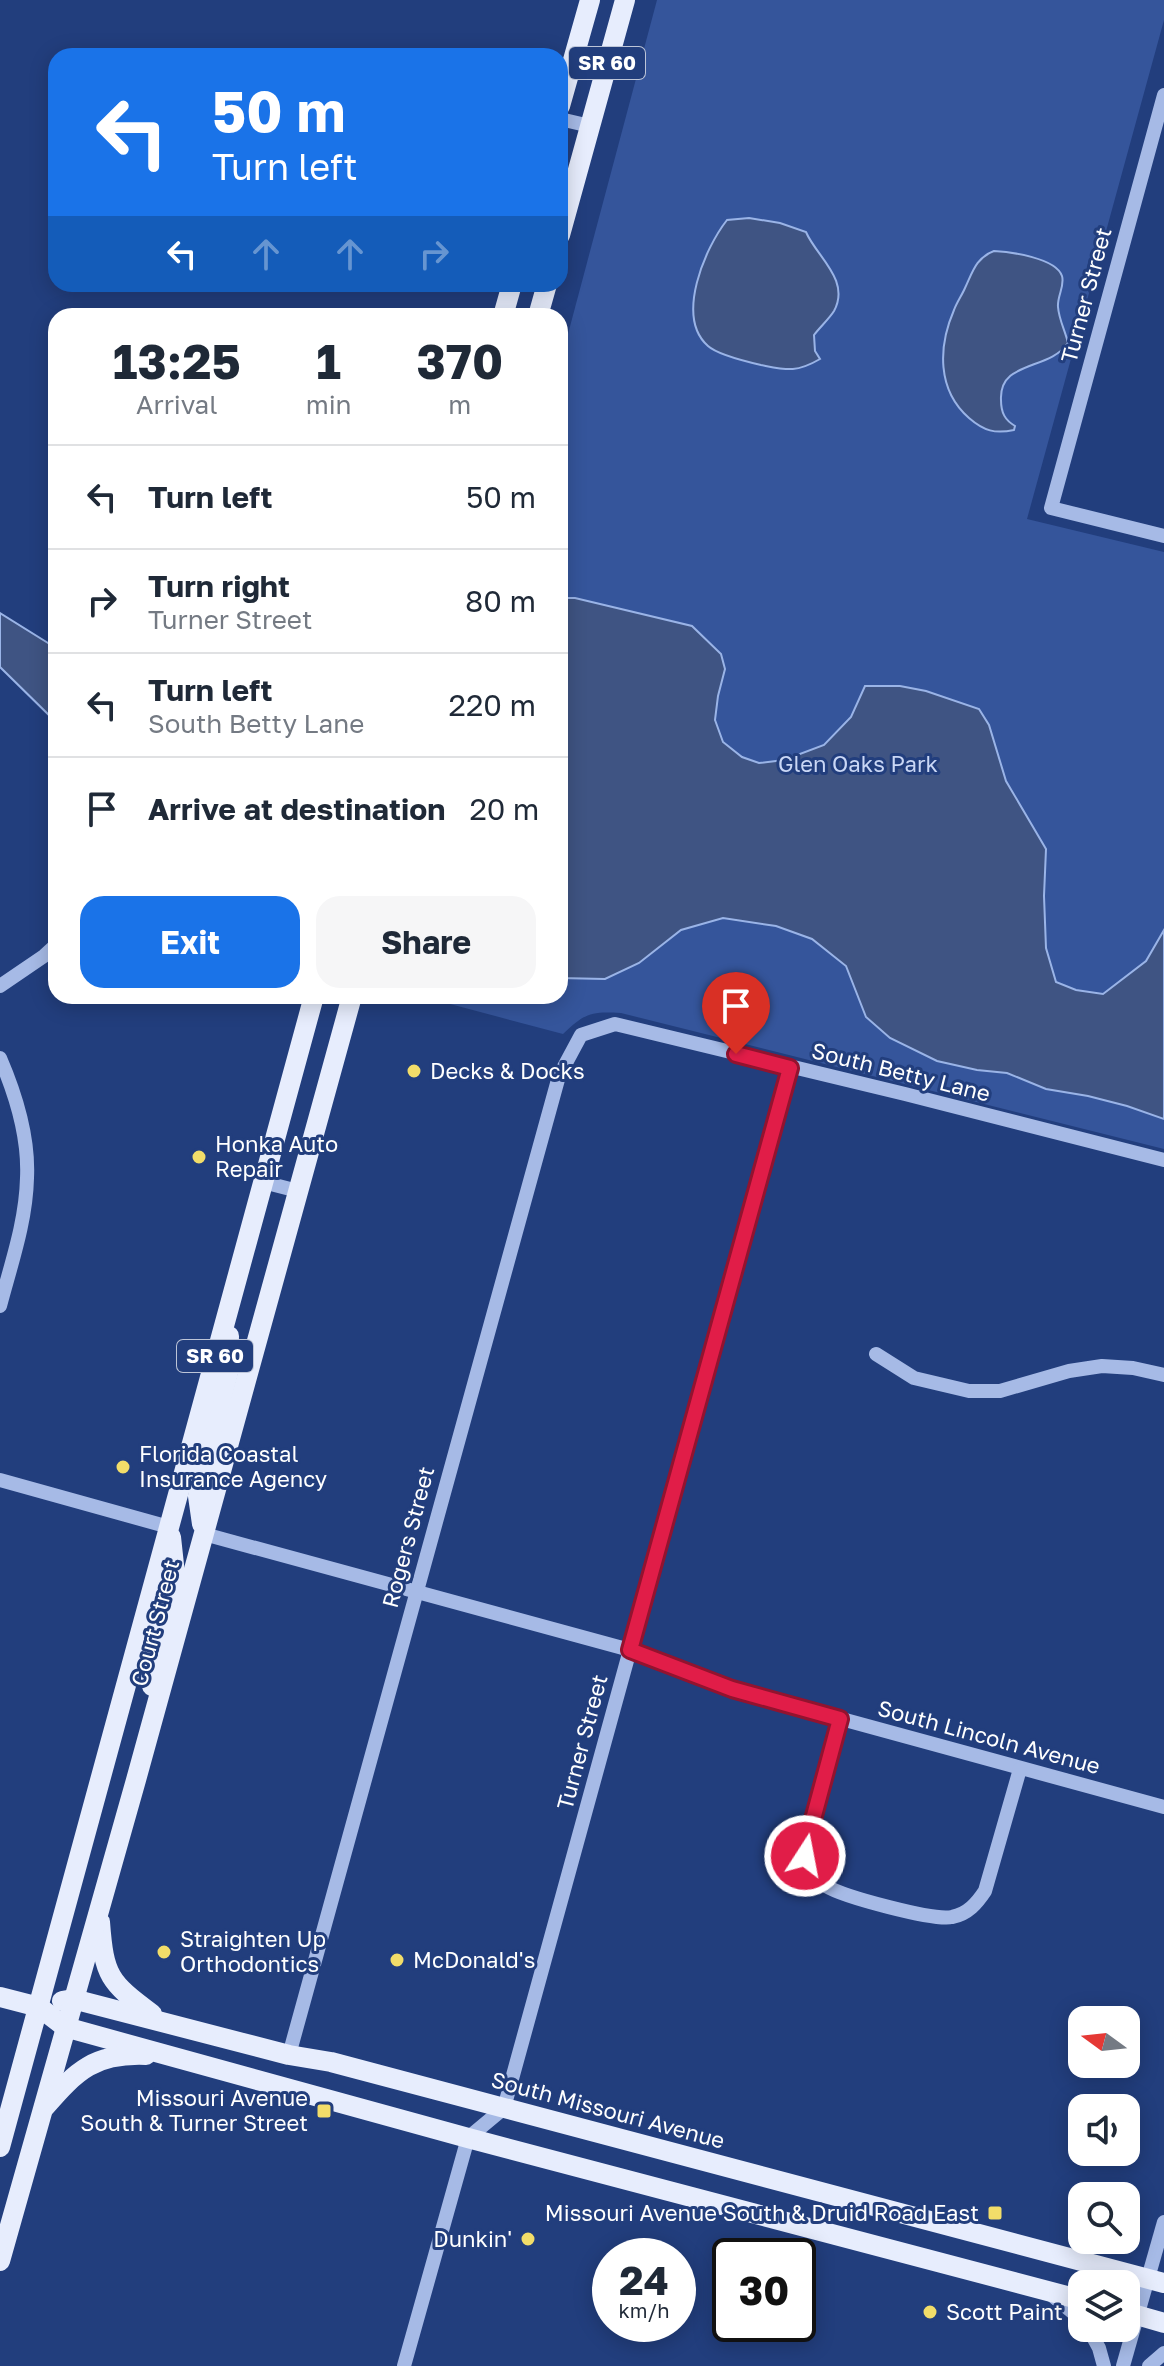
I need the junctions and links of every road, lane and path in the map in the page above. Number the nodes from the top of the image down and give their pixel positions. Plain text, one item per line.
1 (590, 0) edge
2 (625, 0) edge
3 (568, 78) edge
4 (1164, 95) edge
5 (568, 121) edge
6 (590, 126) junction
7 (568, 206) edge
8 (1164, 536) edge
9 (48, 952) edge
10 (0, 986) edge
11 (312, 1004) edge
12 (350, 1004) edge
13 (581, 1035) joint
14 (0, 1058) edge
15 (790, 1068) junction
16 (1164, 1160) edge
17 (263, 1182) junction
18 (298, 1191) junction
19 (229, 1304) junction
20 (0, 1306) edge
21 (876, 1354) dead end
22 (1164, 1375) edge
23 (0, 1480) edge
24 (169, 1527) junction
25 (204, 1534) junction
26 (415, 1591) junction
27 (630, 1650) junction
28 (153, 1718) junction
29 (840, 1719) junction
30 (1020, 1769) junction
31 (1164, 1807) edge
32 (99, 1908) junction
33 (0, 1997) edge
34 (73, 1999) junction
35 (39, 2007) junction
36 (161, 2021) junction
37 (65, 2027) junction
38 (289, 2055) junction
39 (179, 2057) junction
40 (504, 2108) junction
41 (42, 2110) junction
42 (468, 2138) junction
43 (0, 2147) edge
44 (1164, 2222) edge
45 (0, 2261) edge
46 (1156, 2281) edge
47 (1046, 2291) junction
48 (1068, 2296) edge
49 (1140, 2303) edge
50 (1068, 2309) edge
51 (1140, 2316) edge
52 (1164, 2323) edge
53 (1096, 2342) edge
54 (1127, 2342) edge
55 (1164, 2353) edge
56 (404, 2366) edge
57 (1104, 2366) edge
58 (1123, 2366) edge
59 (1149, 2366) edge

1 - 3 main road, SR 60
2 - 6 main road, SR 60
4 - 8 street, Turner Street
5 - 6 street
6 - 7 main road, SR 60
9 - 10 street
11 - 17 main road, Court Street / SR 60
12 - 18 main road, Court Street / SR 60
13 - 15 street, South Betty Lane
13 - 26 street, Rogers Street
14 - 20 street
15 - 16 street, South Betty Lane
15 - 27 street, Turner Street
17 - 18 street
17 - 19 main road, Court Street / SR 60
18 - 25 main road, Court Street / SR 60
19 - 24 main road, Court Street / SR 60
19 - 25 main road
21 - 22 street
23 - 24 street
24 - 28 main road
24 - 35 main road, Court Street / SR 60
25 - 26 street, South Lincoln Avenue
25 - 28 main road, Court Street / SR 60
26 - 27 street, South Lincoln Avenue
26 - 38 street, Rogers Street
27 - 29 street, South Lincoln Avenue
27 - 40 street, Turner Street
28 - 32 main road, Court Street / SR 60
29 - 30 street, South Lincoln Avenue
29 - 30 street
30 - 31 street, South Lincoln Avenue
32 - 34 main road, Court Street / SR 60
32 - 36 main road
33 - 35 main road, South Missouri Avenue
34 - 35 main road, South Missouri Avenue
34 - 36 main road, South Missouri Avenue
34 - 37 main road, Court Street
35 - 37 main road, South Missouri Avenue
35 - 43 main road, Court Street
36 - 38 main road, South Missouri Avenue
37 - 39 main road, South Missouri Avenue
37 - 41 main road, Court Street
38 - 40 main road, South Missouri Avenue
39 - 41 main road
39 - 42 main road, South Missouri Avenue
40 - 42 street
40 - 46 main road, South Missouri Avenue
41 - 45 main road, Court Street
42 - 47 main road, South Missouri Avenue
42 - 56 street
44 - 46 street
46 - 49 street
47 - 48 main road, South Missouri Avenue
47 - 50 street
51 - 52 main road
53 - 57 street
54 - 58 street
55 - 59 street

